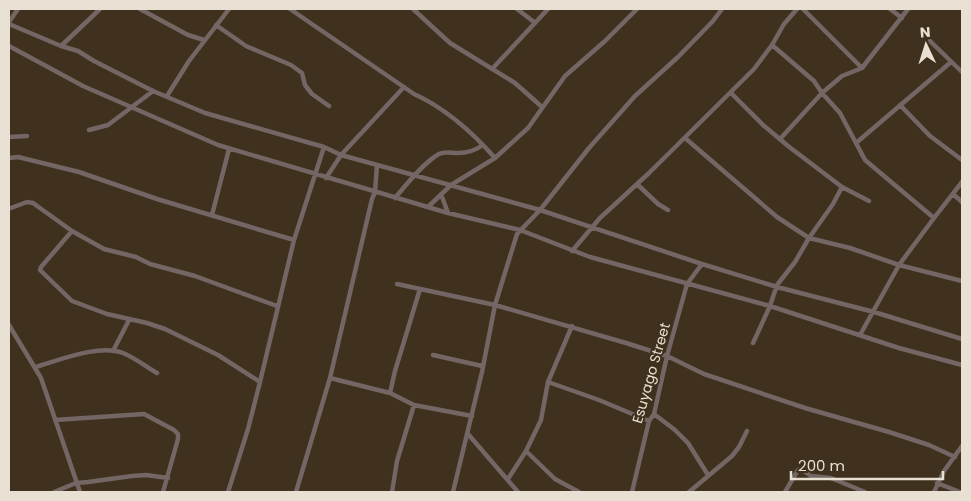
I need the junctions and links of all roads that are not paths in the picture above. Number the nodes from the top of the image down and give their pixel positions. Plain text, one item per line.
1 (18, 9) edge
2 (100, 9) edge
3 (140, 9) edge
4 (229, 9) edge
5 (290, 9) edge
6 (414, 9) edge
7 (516, 9) edge
8 (548, 9) edge
9 (637, 9) edge
10 (722, 9) edge
11 (797, 9) edge
12 (803, 9) edge
13 (890, 9) edge
14 (908, 9) edge
15 (902, 18) junction
16 (534, 22) junction
17 (9, 23) edge
18 (216, 26) junction
19 (204, 40) junction
20 (930, 41) dead end
21 (772, 45) junction
22 (9, 46) edge
23 (60, 46) junction
24 (951, 62) junction
25 (862, 68) junction
26 (492, 69) junction
27 (962, 72) edge
28 (404, 87) junction
29 (152, 91) junction
30 (730, 92) junction
31 (822, 93) junction
32 (167, 96) junction
33 (900, 105) junction
34 (329, 106) dead end
35 (131, 108) junction
36 (542, 108) junction
37 (89, 130) dead end
38 (28, 136) dead end
39 (9, 137) edge
40 (685, 138) junction
41 (780, 139) junction
42 (856, 142) junction
43 (483, 145) junction
44 (324, 147) junction
45 (229, 149) junction
46 (341, 155) junction
47 (9, 158) edge
48 (495, 158) junction
49 (962, 160) edge
50 (377, 165) junction
51 (315, 174) junction
52 (414, 174) junction
53 (326, 178) junction
54 (962, 182) edge
55 (637, 184) junction
56 (451, 186) junction
57 (842, 187) junction
58 (376, 192) junction
59 (441, 194) junction
60 (953, 194) junction
61 (395, 198) junction
62 (869, 201) dead end
63 (962, 202) edge
64 (429, 206) junction
65 (11, 208) dead end
66 (540, 210) junction
67 (668, 210) dead end
68 (448, 213) junction
69 (928, 213) junction
70 (938, 213) junction
71 (212, 215) junction
72 (934, 218) junction
73 (592, 227) junction
74 (520, 230) junction
75 (72, 231) junction
76 (808, 238) junction
77 (294, 240) junction
78 (572, 251) junction
79 (702, 264) junction
80 (899, 265) junction
81 (962, 281) edge
82 (397, 284) dead end
83 (687, 284) junction
84 (777, 287) junction
85 (420, 289) junction
86 (495, 305) junction
87 (277, 306) junction
88 (770, 306) junction
89 (874, 312) junction
90 (129, 320) junction
91 (9, 325) edge
92 (572, 326) junction
93 (860, 335) junction
94 (962, 340) edge
95 (753, 343) dead end
96 (113, 351) junction
97 (433, 355) dead end
98 (667, 356) junction
99 (962, 365) edge
100 (482, 366) junction
101 (36, 367) junction
102 (158, 373) dead end
103 (330, 378) junction
104 (260, 382) junction
105 (548, 382) junction
106 (390, 393) junction
107 (414, 405) junction
108 (654, 414) junction
109 (472, 416) junction
110 (56, 420) junction
111 (649, 421) junction
112 (747, 431) dead end
113 (468, 434) junction
114 (962, 446) edge
115 (526, 452) junction
116 (955, 457) junction
117 (708, 476) junction
118 (168, 478) junction
119 (508, 479) junction
120 (76, 483) junction
121 (937, 483) junction
122 (697, 486) junction
123 (54, 492) edge
124 (80, 492) edge
125 (163, 492) edge
126 (228, 492) edge
127 (296, 492) edge
128 (392, 492) edge
129 (452, 492) edge
130 (518, 492) edge
131 (579, 492) edge
132 (632, 492) edge
133 (689, 492) edge
134 (700, 492) edge
135 (785, 492) edge
136 (865, 492) edge
137 (934, 492) edge
138 (960, 492) edge

1 - 17 street
2 - 23 street
3 - 19 street
4 - 18 street
5 - 28 street
6 - 26 street
7 - 16 street
8 - 16 street
9 - 36 street
10 - 66 street
11 - 21 street
12 - 25 street
13 - 15 street
14 - 15 street
15 - 25 street
16 - 26 street
17 - 23 street
18 - 19 street
18 - 34 street
19 - 32 street
20 - 24 street
21 - 30 street
21 - 31 street
22 - 35 street
23 - 29 street
24 - 27 street
24 - 33 street
25 - 31 street
26 - 36 street
28 - 43 street
28 - 46 street
29 - 32 street
29 - 35 street
30 - 40 street
30 - 41 street
31 - 41 street
31 - 42 street
32 - 44 street
33 - 42 street
33 - 49 street
35 - 37 street
35 - 45 street
36 - 48 street
38 - 39 street
40 - 55 street
40 - 76 street
41 - 57 street
42 - 69 street
43 - 48 street
43 - 52 street
44 - 46 street
44 - 51 street
45 - 51 street
45 - 71 street
46 - 50 street
46 - 53 street
47 - 71 street
48 - 56 street
50 - 52 street
50 - 58 street
51 - 53 street
51 - 77 street
52 - 56 street
52 - 61 street
53 - 58 street
54 - 60 street
55 - 67 street
55 - 73 street
56 - 59 street
56 - 66 street
57 - 62 street
57 - 76 street
58 - 61 street
58 - 103 street
59 - 64 street
59 - 68 street
60 - 63 street
60 - 70 street
61 - 64 street
64 - 68 street
65 - 75 street
66 - 73 street
66 - 74 street
68 - 74 street
69 - 70 street
69 - 72 street
70 - 72 street
71 - 77 street
72 - 80 street
73 - 78 street
73 - 79 street
74 - 78 street
74 - 86 street
75 - 87 street
75 - 90 street
76 - 80 street
76 - 84 street
77 - 87 street
78 - 83 street
79 - 83 street, Esuyago Street
79 - 84 street
80 - 81 street
80 - 89 street
82 - 85 street
83 - 88 street
83 - 98 street, Esuyago Street
84 - 88 street
84 - 89 street
85 - 86 street
85 - 106 street
86 - 92 street
86 - 100 street
87 - 104 street
88 - 93 street
88 - 95 street
89 - 93 street
89 - 94 street
90 - 96 street
90 - 104 street
91 - 101 street
92 - 98 street
92 - 105 street
93 - 99 street
96 - 101 street
96 - 102 street
97 - 100 street
98 - 108 street, Esuyago Street
98 - 116 street
100 - 109 street
101 - 110 street
103 - 106 street
103 - 127 street
104 - 126 street
105 - 111 street
105 - 115 street
106 - 107 street
107 - 109 street
107 - 128 street
108 - 111 street, Esuyago Street
108 - 117 street
109 - 113 street
110 - 118 street
110 - 120 street
111 - 132 street, Esuyago Street
112 - 117 street
113 - 119 street
113 - 129 street
114 - 116 street
115 - 119 street
115 - 131 street
116 - 121 street
117 - 122 street
118 - 120 street
118 - 125 street
119 - 130 street
120 - 123 street
120 - 124 street
121 - 137 street
121 - 138 street
122 - 133 street
122 - 134 street
135 - 136 street

